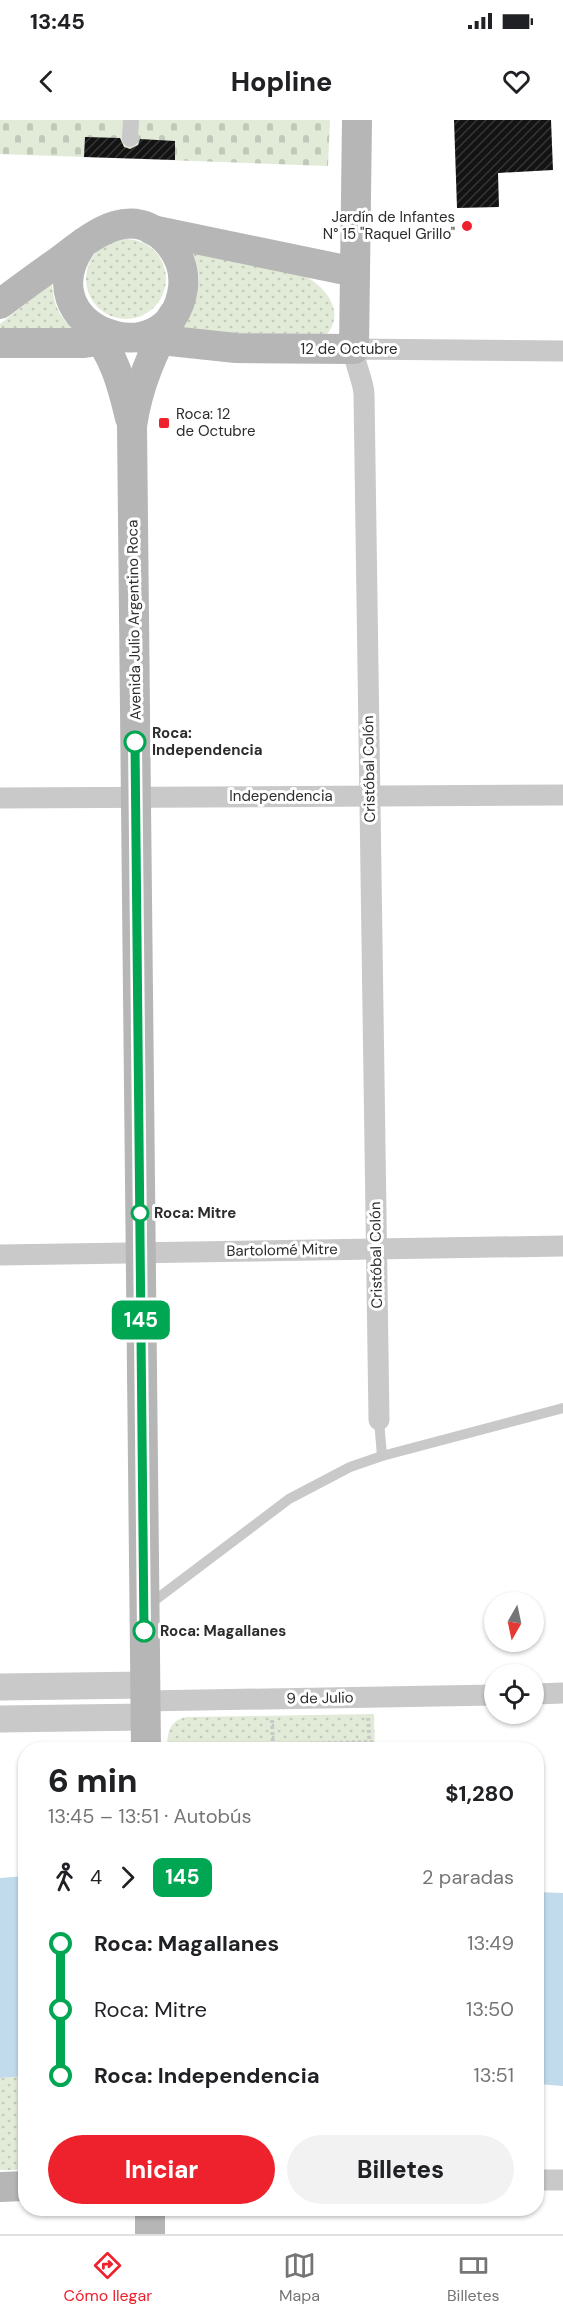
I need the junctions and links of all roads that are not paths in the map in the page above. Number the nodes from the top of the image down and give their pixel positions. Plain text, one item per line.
1 (131, 120) edge
2 (357, 120) edge
3 (130, 139) dead end
4 (148, 229) junction
5 (84, 242) junction
6 (355, 272) junction
7 (0, 304) edge
8 (130, 333) junction
9 (0, 343) edge
10 (354, 349) junction
11 (563, 351) edge
12 (132, 426) junction
13 (563, 795) edge
14 (370, 796) junction
15 (135, 797) junction
16 (0, 798) edge
17 (563, 1246) edge
18 (376, 1249) junction
19 (140, 1253) junction
20 (0, 1255) edge
21 (563, 1408) edge
22 (379, 1420) joint
23 (382, 1456) junction
24 (144, 1609) junction
25 (0, 1686) edge
26 (563, 1693) edge
27 (544, 1694) edge
28 (484, 1695) edge
29 (145, 1701) junction
30 (0, 1719) edge
31 (155, 1742) edge
32 (544, 2180) edge
33 (563, 2180) edge
34 (18, 2186) edge
35 (0, 2187) edge
36 (150, 2216) edge
37 (150, 2234) edge

1 - 3 street
2 - 6 main road, Cristóbal Colón
4 - 5 main road
4 - 6 main road
4 - 8 main road
5 - 7 main road
5 - 8 main road
6 - 10 main road, Cristóbal Colón
8 - 9 main road, 12 de Octubre
8 - 10 main road, 12 de Octubre
8 - 12 main road, Avenida Julio Argentino Roca
8 - 12 main road, Avenida Julio Argentino Roca
10 - 11 street, 12 de Octubre
10 - 14 street, Cristóbal Colón
12 - 15 main road, Avenida Julio Argentino Roca
13 - 14 street, Independencia
14 - 15 street, Independencia
14 - 18 street, Cristóbal Colón
15 - 16 street, Independencia
15 - 19 main road, Avenida Julio Argentino Roca
17 - 18 street, Bartolomé Mitre
18 - 19 street, Bartolomé Mitre
18 - 22 street, Cristóbal Colón
19 - 20 street, Bartolomé Mitre
19 - 24 main road, Avenida Julio Argentino Roca
21 - 23 lane
22 - 23 lane
23 - 24 lane
24 - 29 main road, Avenida Julio Argentino Roca
25 - 29 street, 9 de Julio
26 - 27 street
28 - 29 street, 9 de Julio
29 - 30 street, 9 de Julio
29 - 31 main road, Avenida Julio Argentino Roca
32 - 33 street
34 - 35 main road
36 - 37 main road

